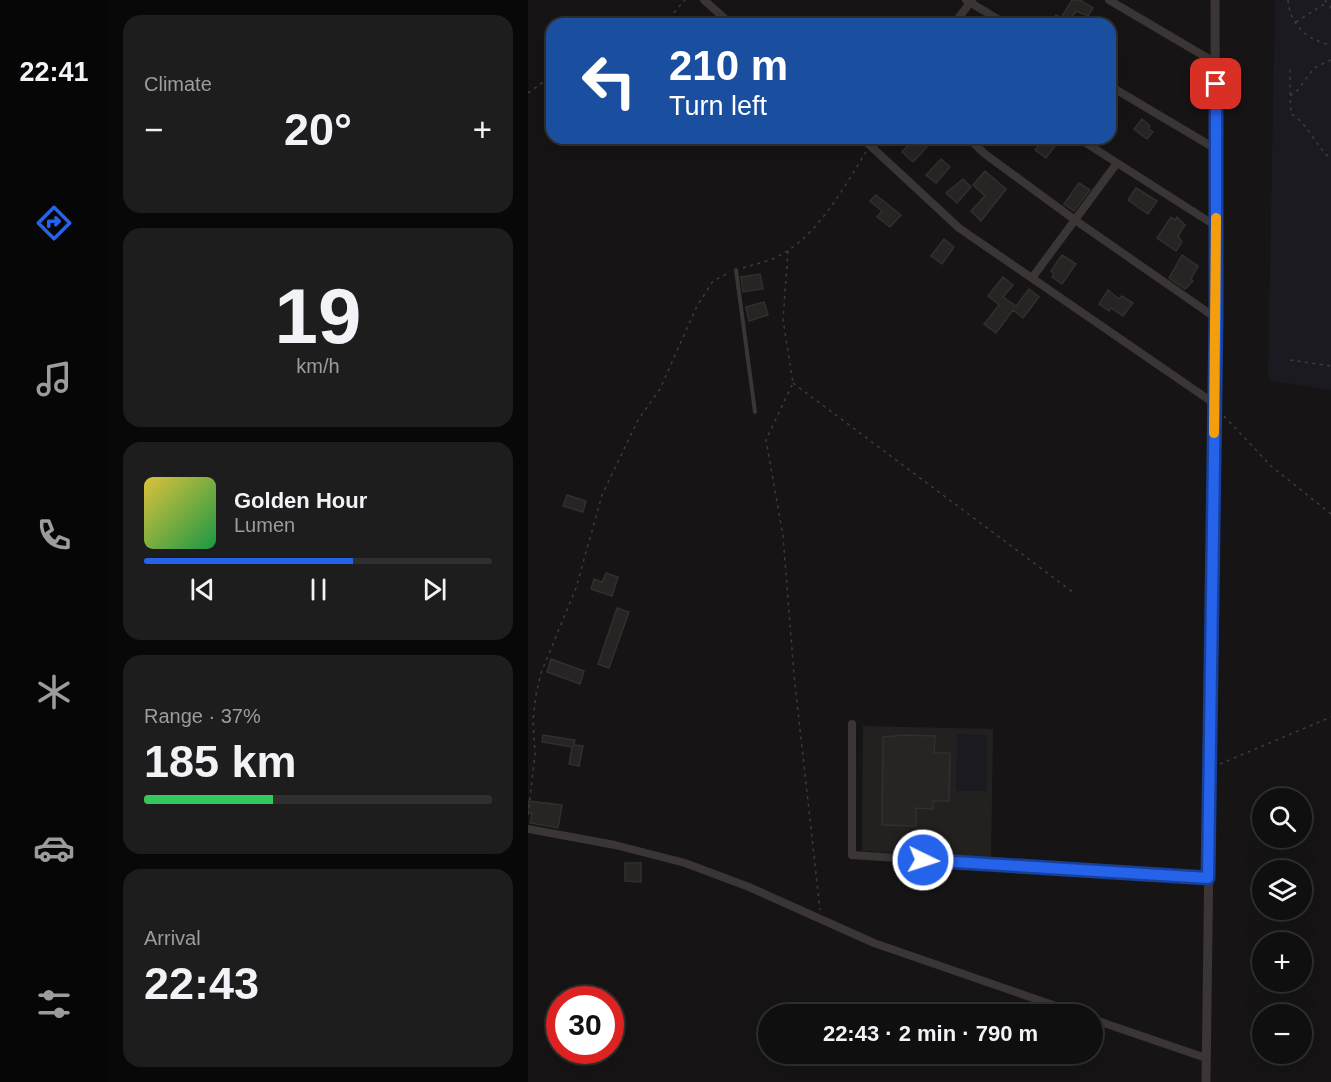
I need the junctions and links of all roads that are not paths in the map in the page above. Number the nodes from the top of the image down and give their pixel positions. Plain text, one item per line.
1 (704, 0) edge
2 (1109, 0) edge
3 (1215, 0) edge
4 (970, 1) edge
5 (724, 18) edge
6 (958, 18) edge
7 (997, 18) edge
8 (1216, 63) junction
9 (1116, 90) edge
10 (869, 144) edge
11 (974, 144) edge
12 (1087, 144) edge
13 (1216, 149) junction
14 (1117, 163) junction
15 (1075, 220) junction
16 (1216, 226) junction
17 (736, 270) road end
18 (1032, 278) junction
19 (1216, 318) junction
20 (1215, 404) junction
21 (755, 412) dead end
22 (852, 724) dead end
23 (528, 829) edge
24 (1208, 878) junction
25 (1050, 1004) edge
26 (1103, 1022) edge
27 (1206, 1058) junction
28 (1206, 1082) edge

1 - 5 street
2 - 8 street
3 - 8 street
4 - 6 street
4 - 7 street
8 - 13 street
9 - 13 street
10 - 18 street
11 - 15 street
12 - 14 street
13 - 16 street
14 - 15 street
14 - 16 street
15 - 18 street
15 - 19 street
16 - 19 street
17 - 21 lane
18 - 20 street
19 - 20 street
20 - 24 street
22 - 24 street
23 - 25 street
24 - 27 street
26 - 27 street
27 - 28 street

